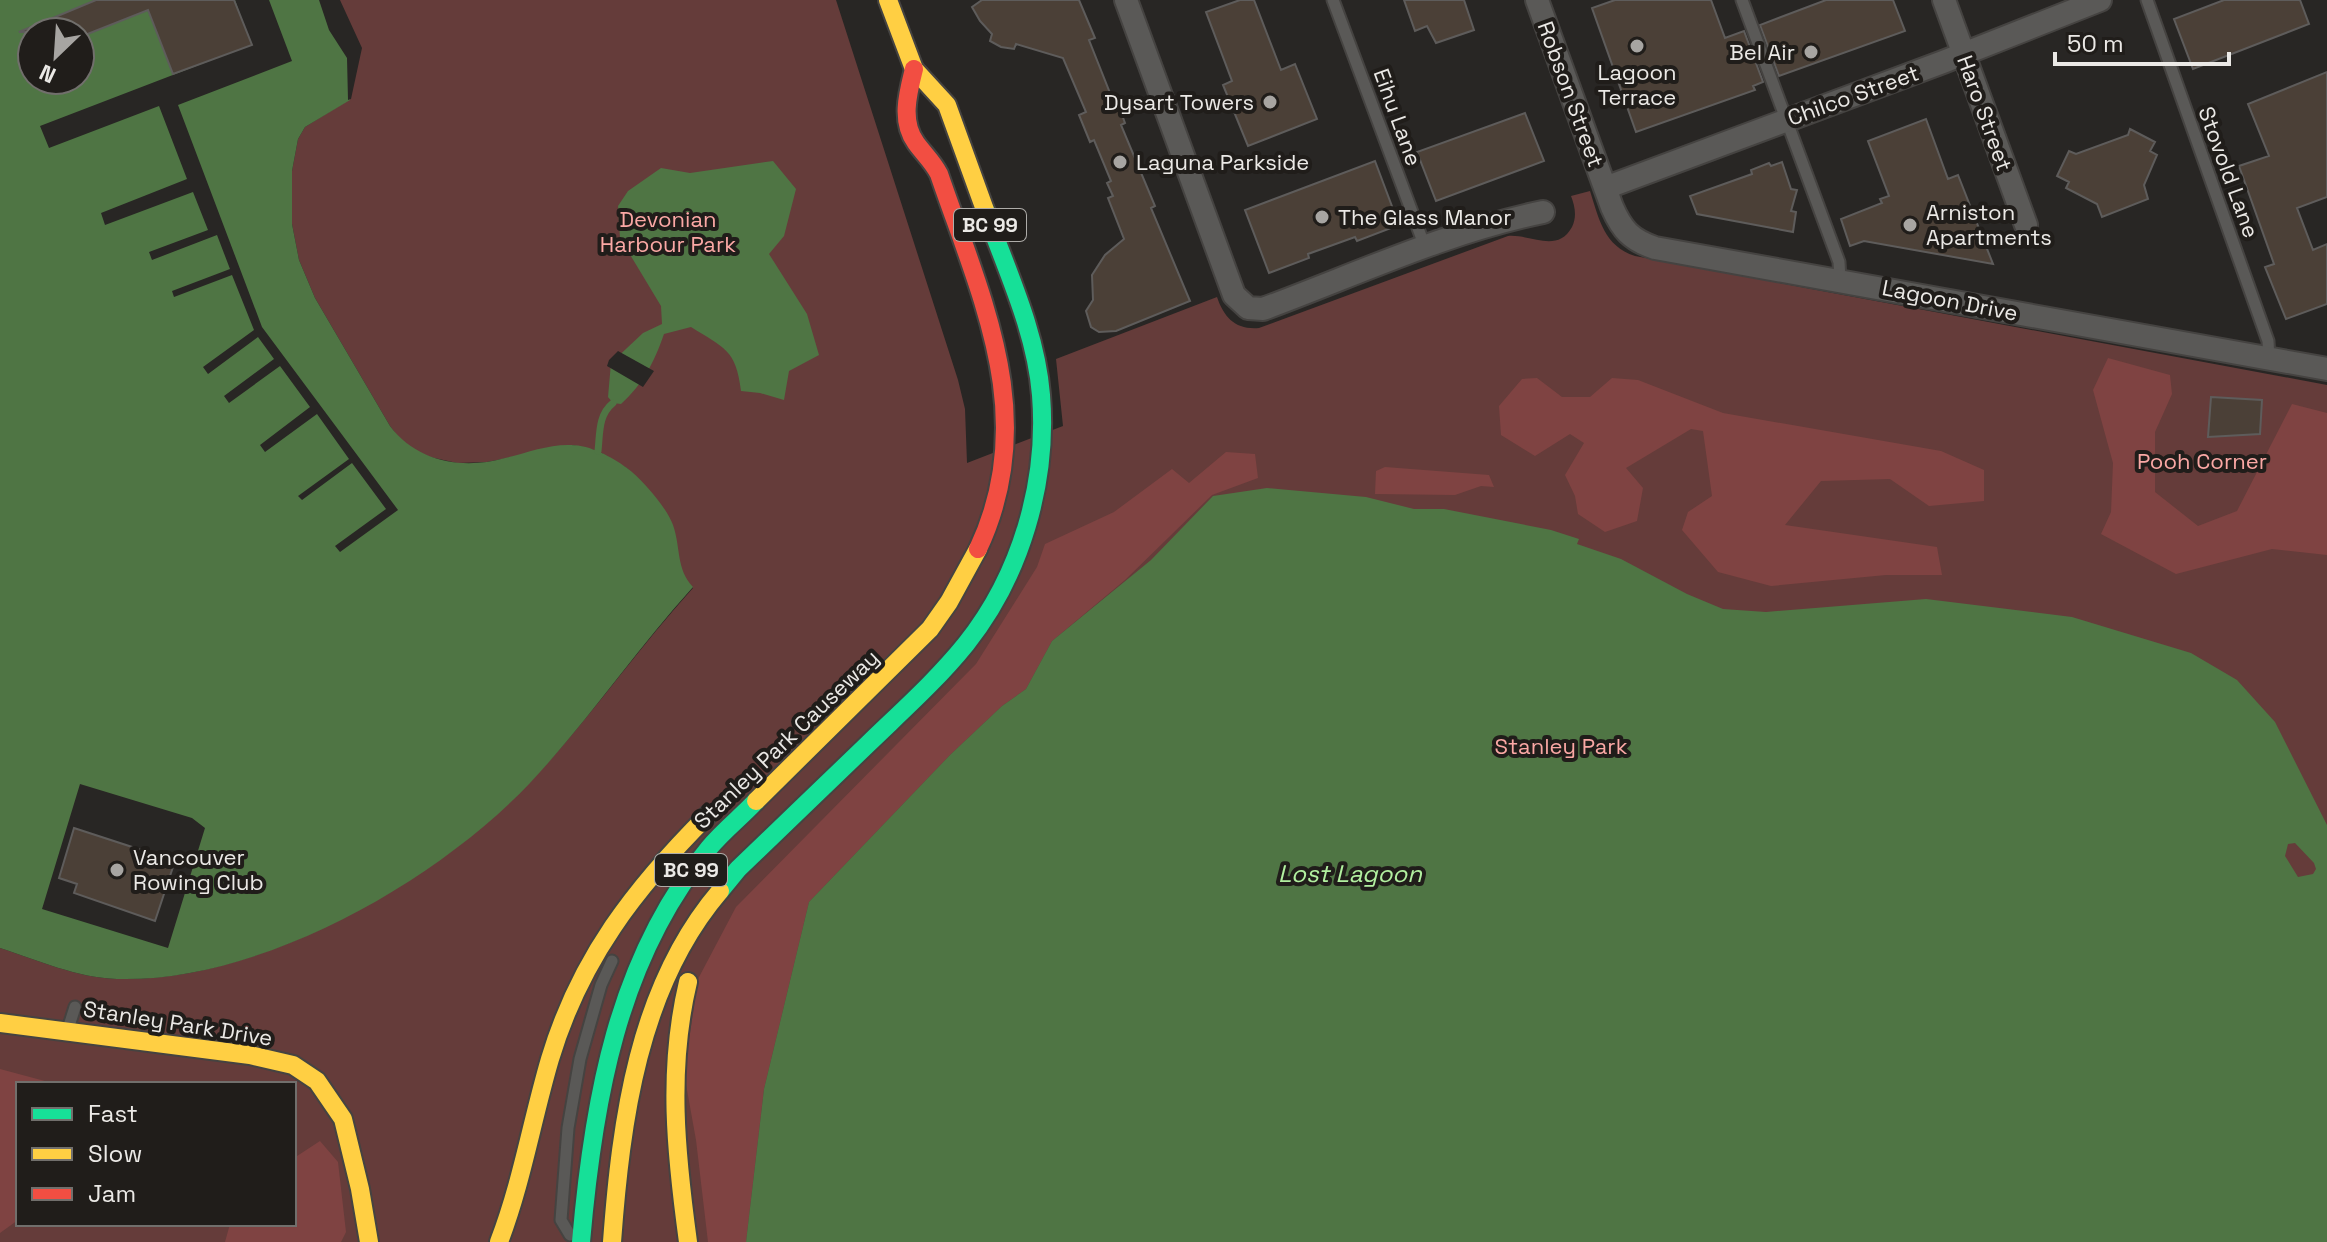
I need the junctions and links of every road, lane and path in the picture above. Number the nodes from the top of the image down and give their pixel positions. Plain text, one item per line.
1 (888, 0) edge
2 (1126, 0) edge
3 (1333, 0) edge
4 (1537, 0) edge
5 (1742, 0) edge
6 (1944, 0) edge
7 (2100, 0) edge
8 (2147, 0) edge
9 (1964, 54) junction
10 (914, 69) junction
11 (1787, 119) junction
12 (915, 143) junction
13 (915, 169) dead end
14 (1605, 188) junction
15 (1543, 212) dead end
16 (2026, 225) dead end
17 (1425, 247) junction
18 (1840, 280) junction
19 (2269, 359) junction
20 (2327, 369) edge
21 (724, 800) dead end
22 (691, 832) junction
23 (759, 849) junction
24 (630, 925) dead end
25 (619, 947) dead end
26 (75, 1007) dead end
27 (0, 1023) edge
28 (68, 1030) junction
29 (369, 1242) edge
30 (499, 1242) edge
31 (574, 1242) edge
32 (581, 1242) edge
33 (612, 1242) edge
34 (688, 1242) edge

1 - 10 main road, BC 99
2 - 17 street
3 - 17 lane, Eihu Lane
4 - 14 street, Robson Street
5 - 11 lane
6 - 9 street, Haro Street
7 - 9 street, Chilco Street
8 - 19 lane, Stovold Lane
9 - 11 street, Chilco Street
9 - 16 street, Haro Street
10 - 12 main road, BC 99
10 - 23 main road, BC 99
11 - 14 street, Chilco Street
11 - 18 lane
12 - 13 main road
12 - 32 main road, Stanley Park Causeway / BC 99
14 - 18 street, Lagoon Drive
15 - 17 street
18 - 19 street, Lagoon Drive
19 - 20 street, Lagoon Drive
21 - 22 main road
22 - 24 lane
22 - 30 main road
23 - 33 main road, BC 99
23 - 34 main road
25 - 31 lane
26 - 28 lane
27 - 28 main road, Stanley Park Drive
28 - 29 main road, Stanley Park Drive

